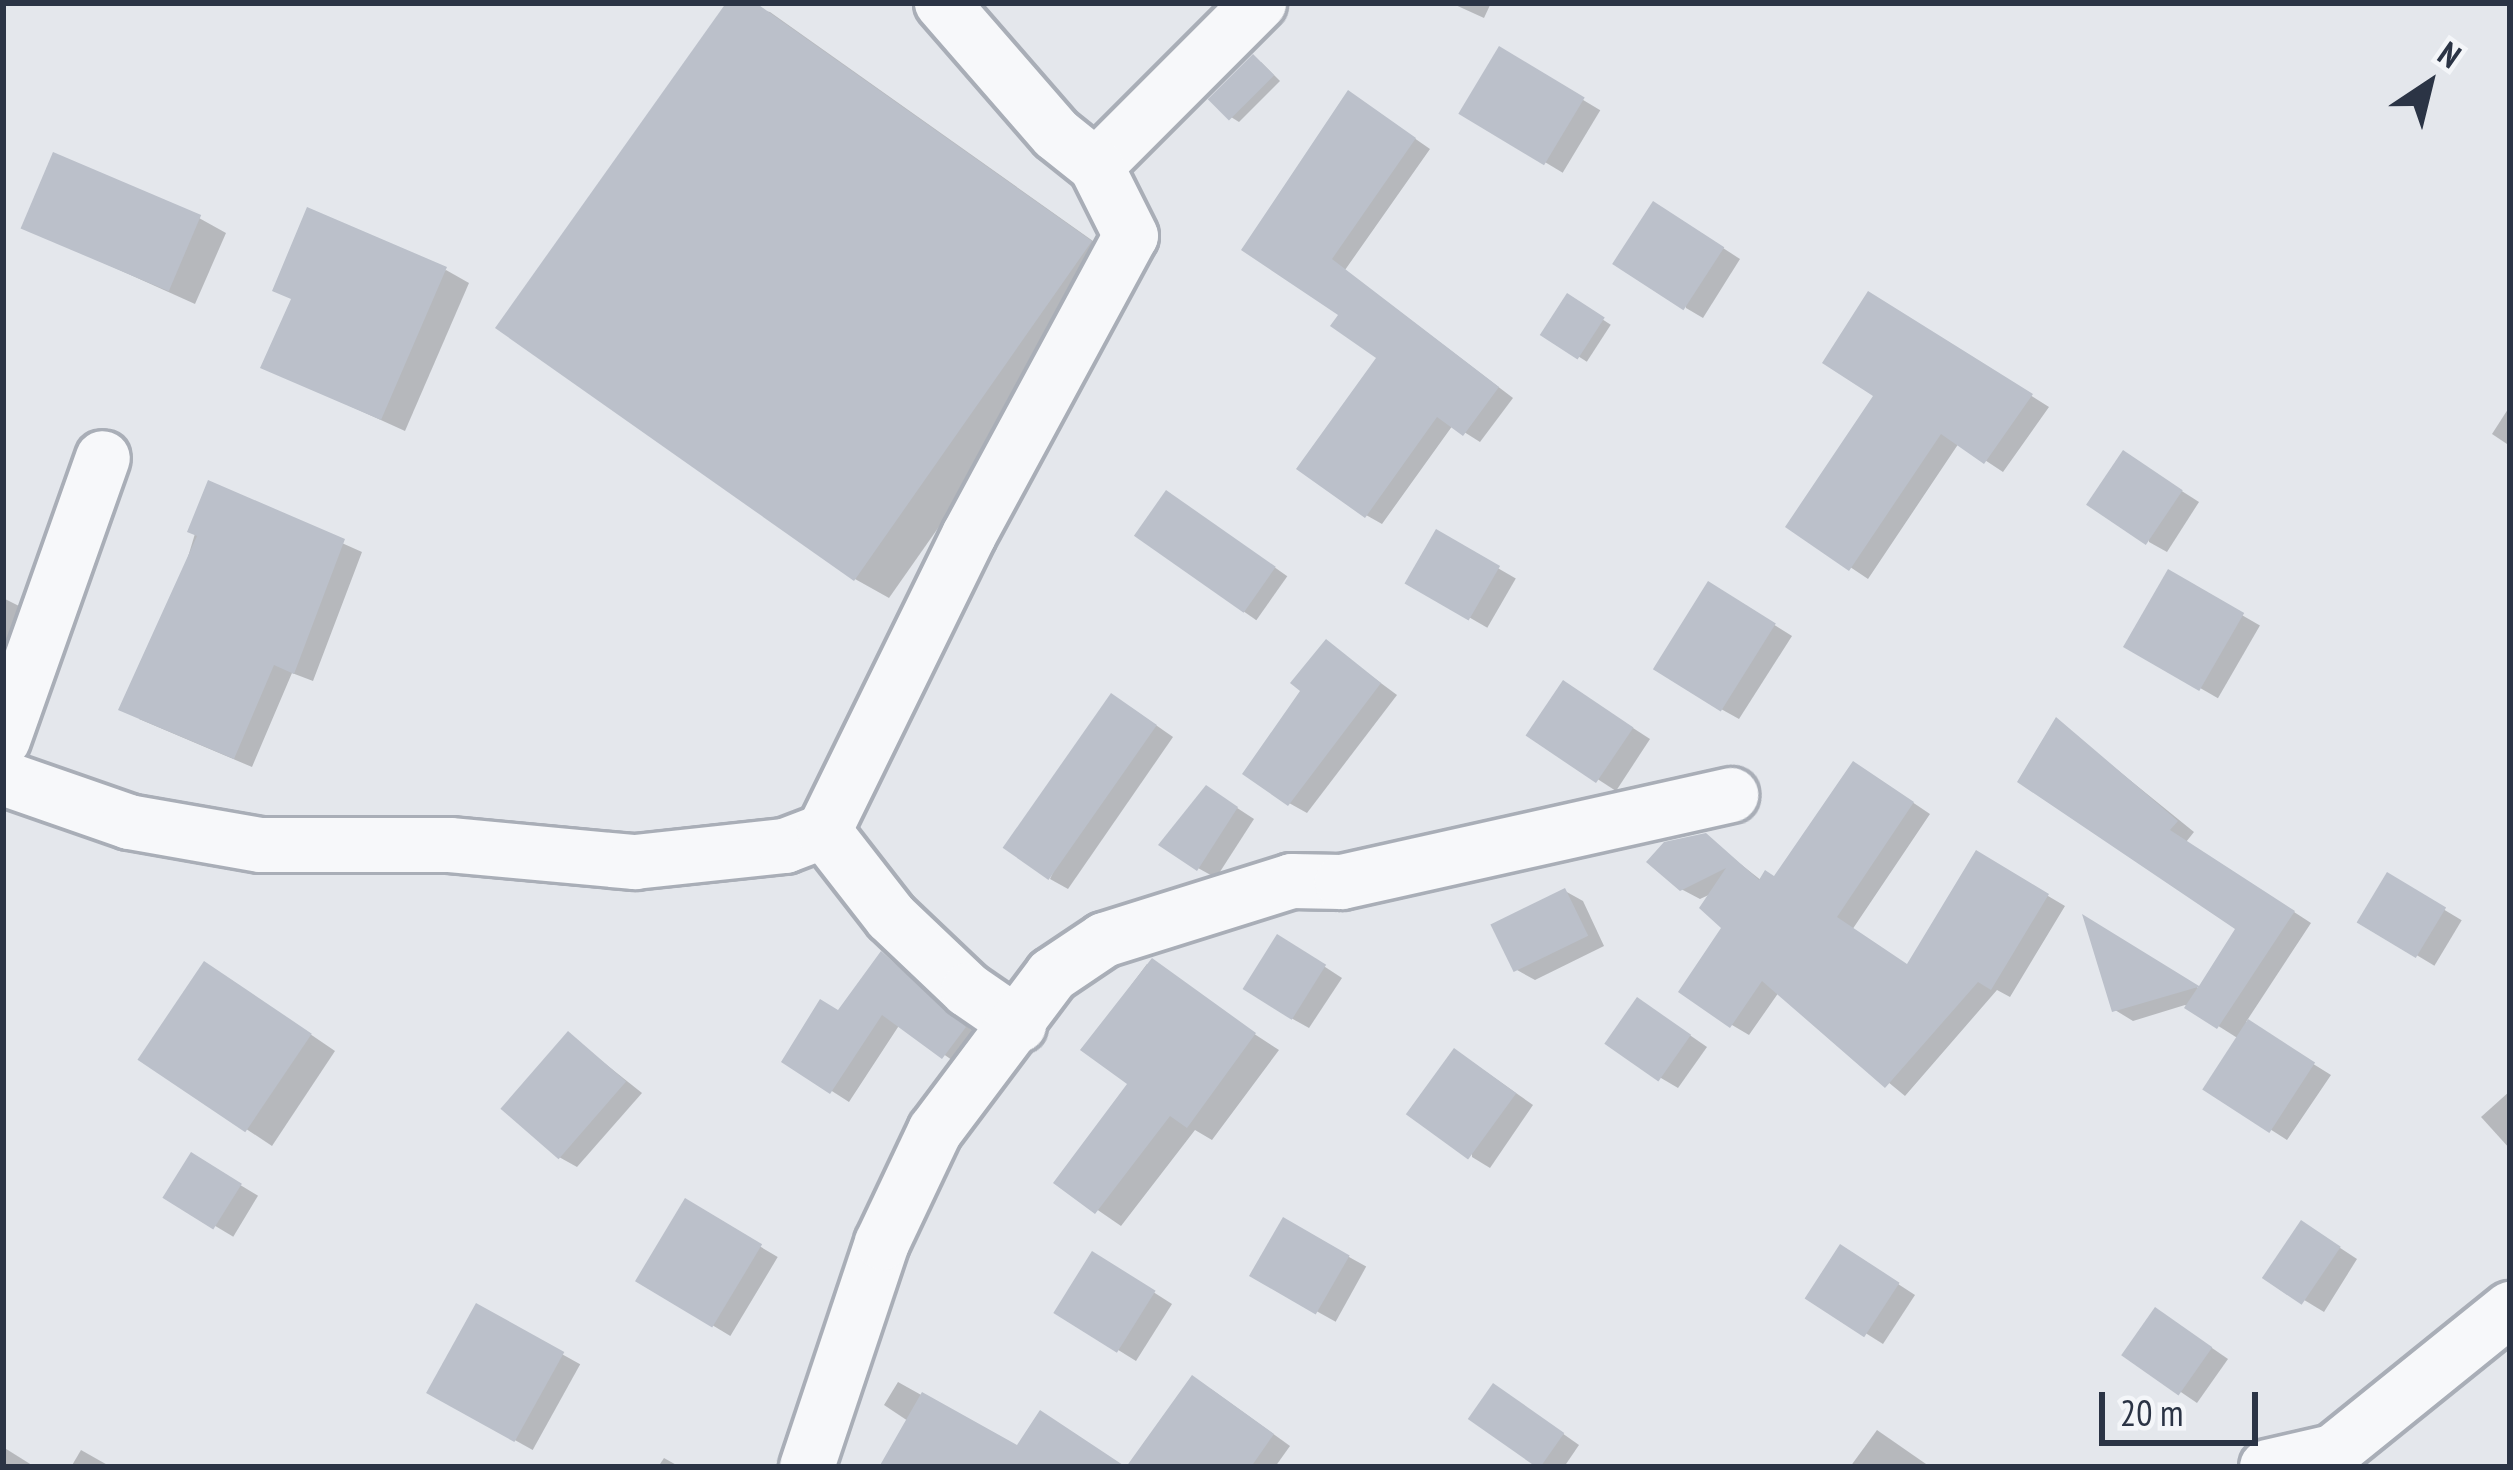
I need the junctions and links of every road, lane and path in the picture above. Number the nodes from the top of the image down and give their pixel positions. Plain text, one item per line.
1 (942, 3) edge
2 (1259, 3) edge
3 (1096, 166) junction
4 (103, 458) dead end
5 (3, 740) edge
6 (3, 778) edge
7 (1731, 795) dead end
8 (824, 832) junction
9 (1019, 1025) junction
10 (2510, 1309) edge
11 (807, 1467) edge
12 (2266, 1467) edge

1 - 3 street
2 - 3 street
3 - 8 street
4 - 5 street
6 - 8 street
7 - 9 street
8 - 9 street
9 - 11 street
10 - 12 street

